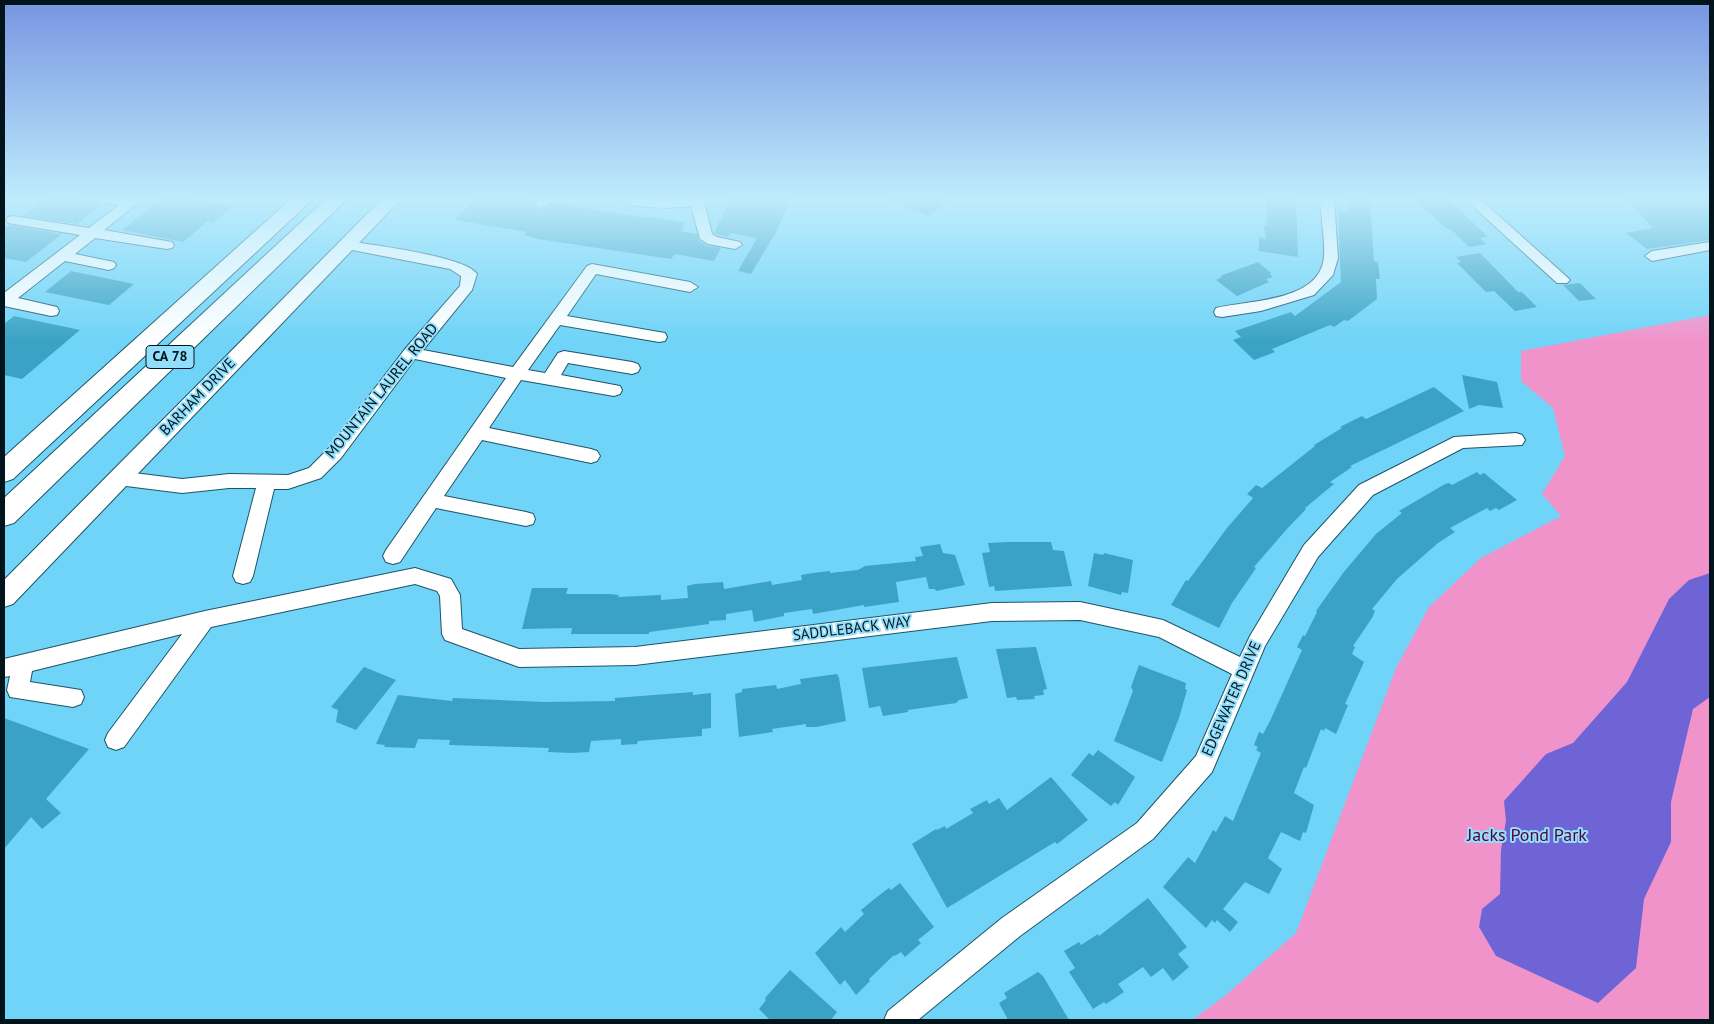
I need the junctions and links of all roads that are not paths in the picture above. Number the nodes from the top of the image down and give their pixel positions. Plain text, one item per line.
1 (75, 247) edge
2 (250, 247) edge
3 (287, 247) edge
4 (344, 247) edge
5 (361, 247) edge
6 (1330, 247) edge
7 (1525, 247) edge
8 (1705, 247) edge
9 (63, 256) junction
10 (1652, 256) dead end
11 (109, 266) dead end
12 (1562, 280) dead end
13 (690, 287) dead end
14 (5, 300) edge
15 (51, 311) dead end
16 (1222, 312) dead end
17 (558, 319) junction
18 (659, 337) dead end
19 (411, 353) junction
20 (611, 365) junction
21 (632, 368) dead end
22 (517, 374) junction
23 (550, 379) junction
24 (476, 432) junction
25 (1516, 440) dead end
26 (591, 456) dead end
27 (4, 472) edge
28 (118, 478) junction
29 (266, 482) junction
30 (430, 500) junction
31 (4, 515) edge
32 (526, 518) dead end
33 (393, 556) dead end
34 (243, 576) dead end
35 (4, 596) edge
36 (205, 620) junction
37 (13, 666) edge
38 (1245, 670) junction
39 (73, 697) dead end
40 (116, 740) dead end
41 (897, 1020) edge

1 - 9 street
2 - 27 highway, CA 78
3 - 31 highway, CA 78
4 - 28 main road, BARHAM DRIVE
5 - 19 street, MOUNTAIN LAUREL ROAD
6 - 16 street
7 - 12 street
8 - 10 street
9 - 11 street
9 - 14 street
13 - 17 street
14 - 15 street
17 - 18 street
17 - 22 street
19 - 22 street
19 - 29 street, MOUNTAIN LAUREL ROAD
20 - 21 street
20 - 23 street
20 - 23 street
22 - 23 street
22 - 24 street
24 - 26 street
24 - 30 street
25 - 38 street, EDGEWATER DRIVE
28 - 29 street, MOUNTAIN LAUREL ROAD
28 - 35 main road, BARHAM DRIVE
29 - 34 street
30 - 32 street
30 - 33 street
36 - 37 street
36 - 38 street, SADDLEBACK WAY
36 - 40 street
37 - 39 street
38 - 41 street, EDGEWATER DRIVE

